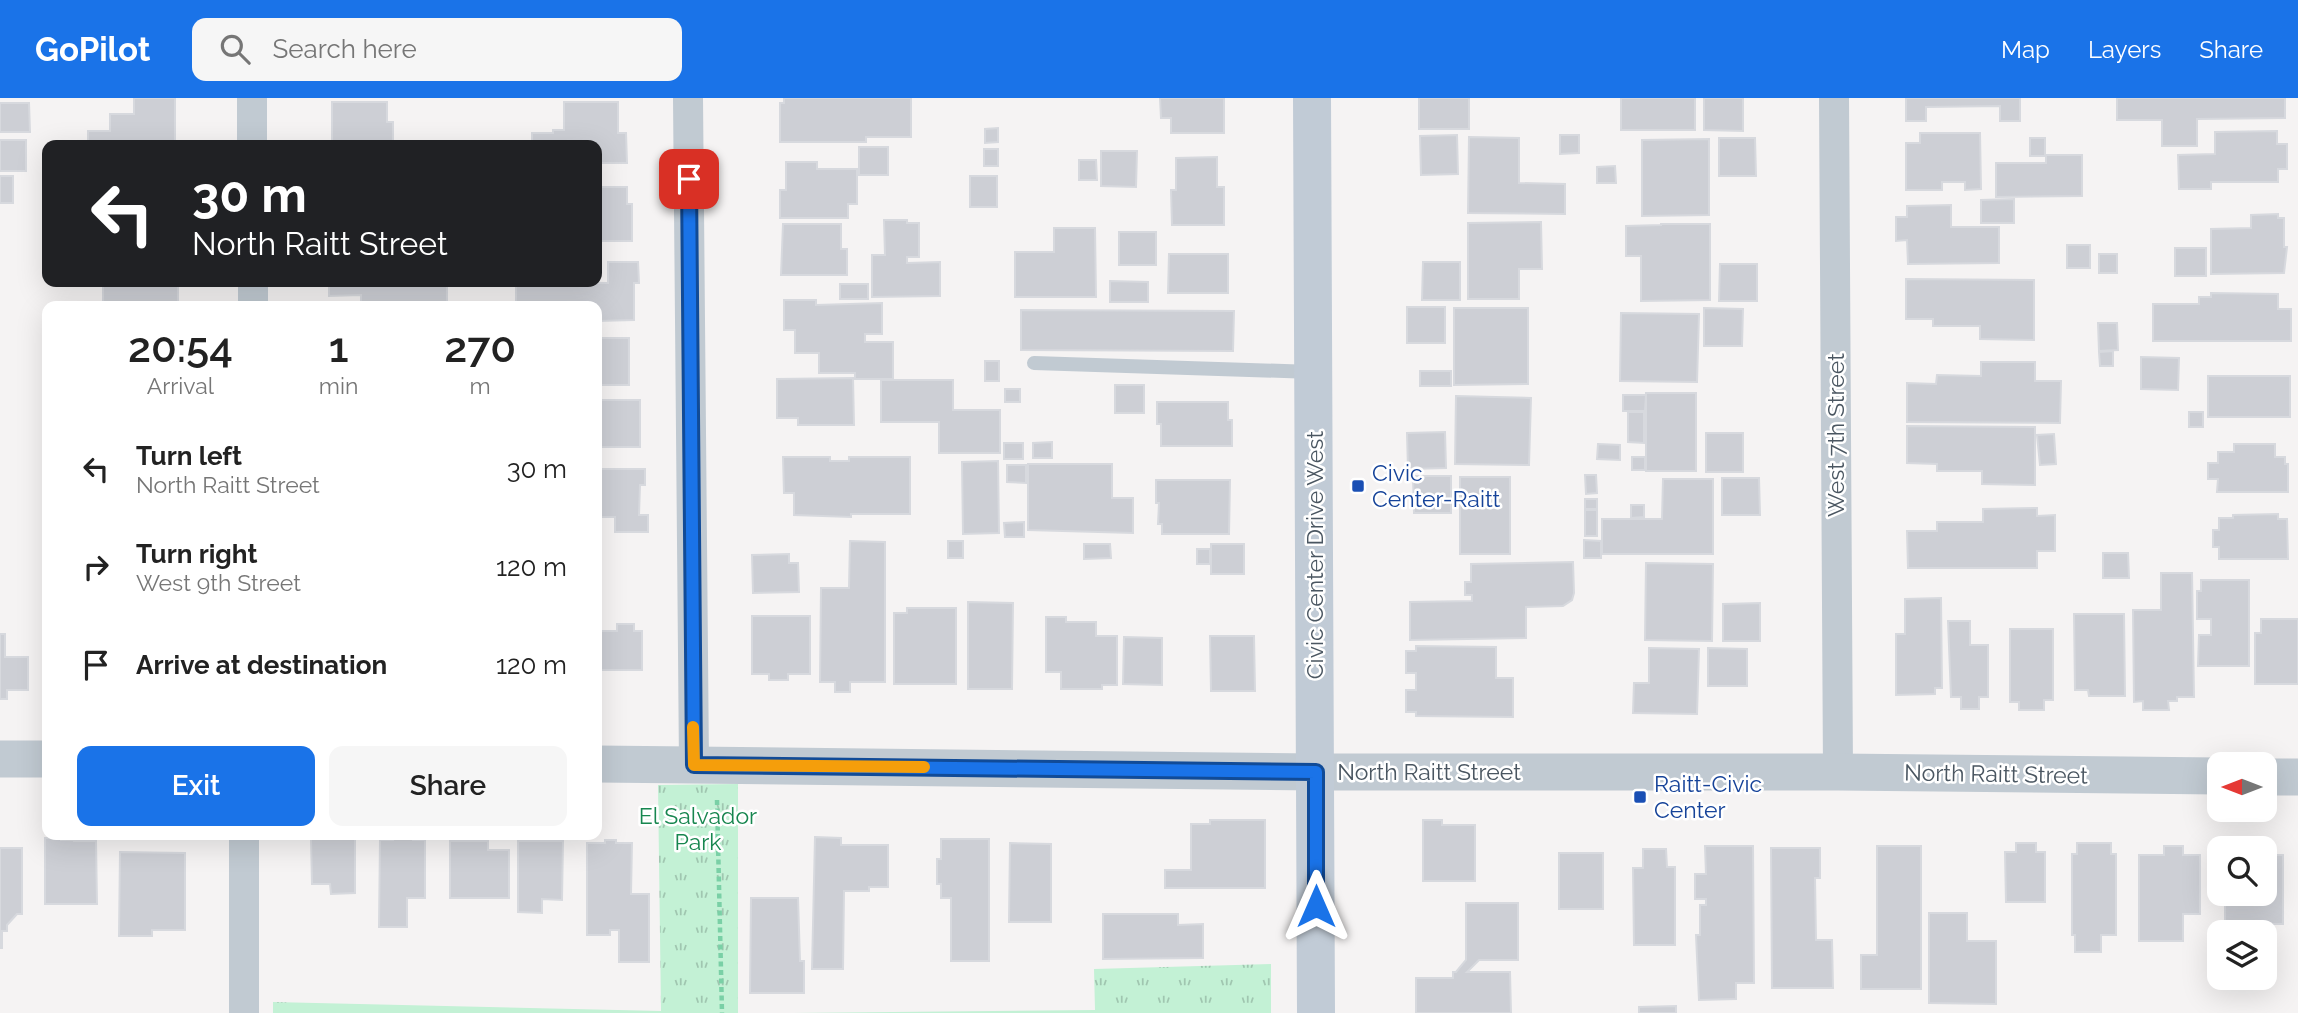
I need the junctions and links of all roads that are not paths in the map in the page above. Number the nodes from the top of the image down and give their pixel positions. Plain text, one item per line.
1 (251, 98) edge
2 (688, 98) edge
3 (1312, 98) edge
4 (1834, 98) edge
5 (252, 140) edge
6 (1034, 363) dead end
7 (1314, 372) junction
8 (0, 759) edge
9 (42, 759) edge
10 (602, 764) edge
11 (694, 765) junction
12 (1316, 772) junction
13 (1838, 772) junction
14 (2207, 776) edge
15 (2277, 777) edge
16 (2298, 777) edge
17 (244, 840) edge
18 (244, 1013) edge
19 (1316, 1013) edge

1 - 5 street
2 - 11 street
3 - 7 main road, Civic Center Drive West
4 - 13 street, West 7th Street
6 - 7 lane
7 - 12 main road, Civic Center Drive West
8 - 9 street
10 - 11 street, North Raitt Street
11 - 12 street, North Raitt Street
12 - 13 street, North Raitt Street
12 - 19 main road, Civic Center Drive West
13 - 14 street, North Raitt Street
15 - 16 street
17 - 18 street

